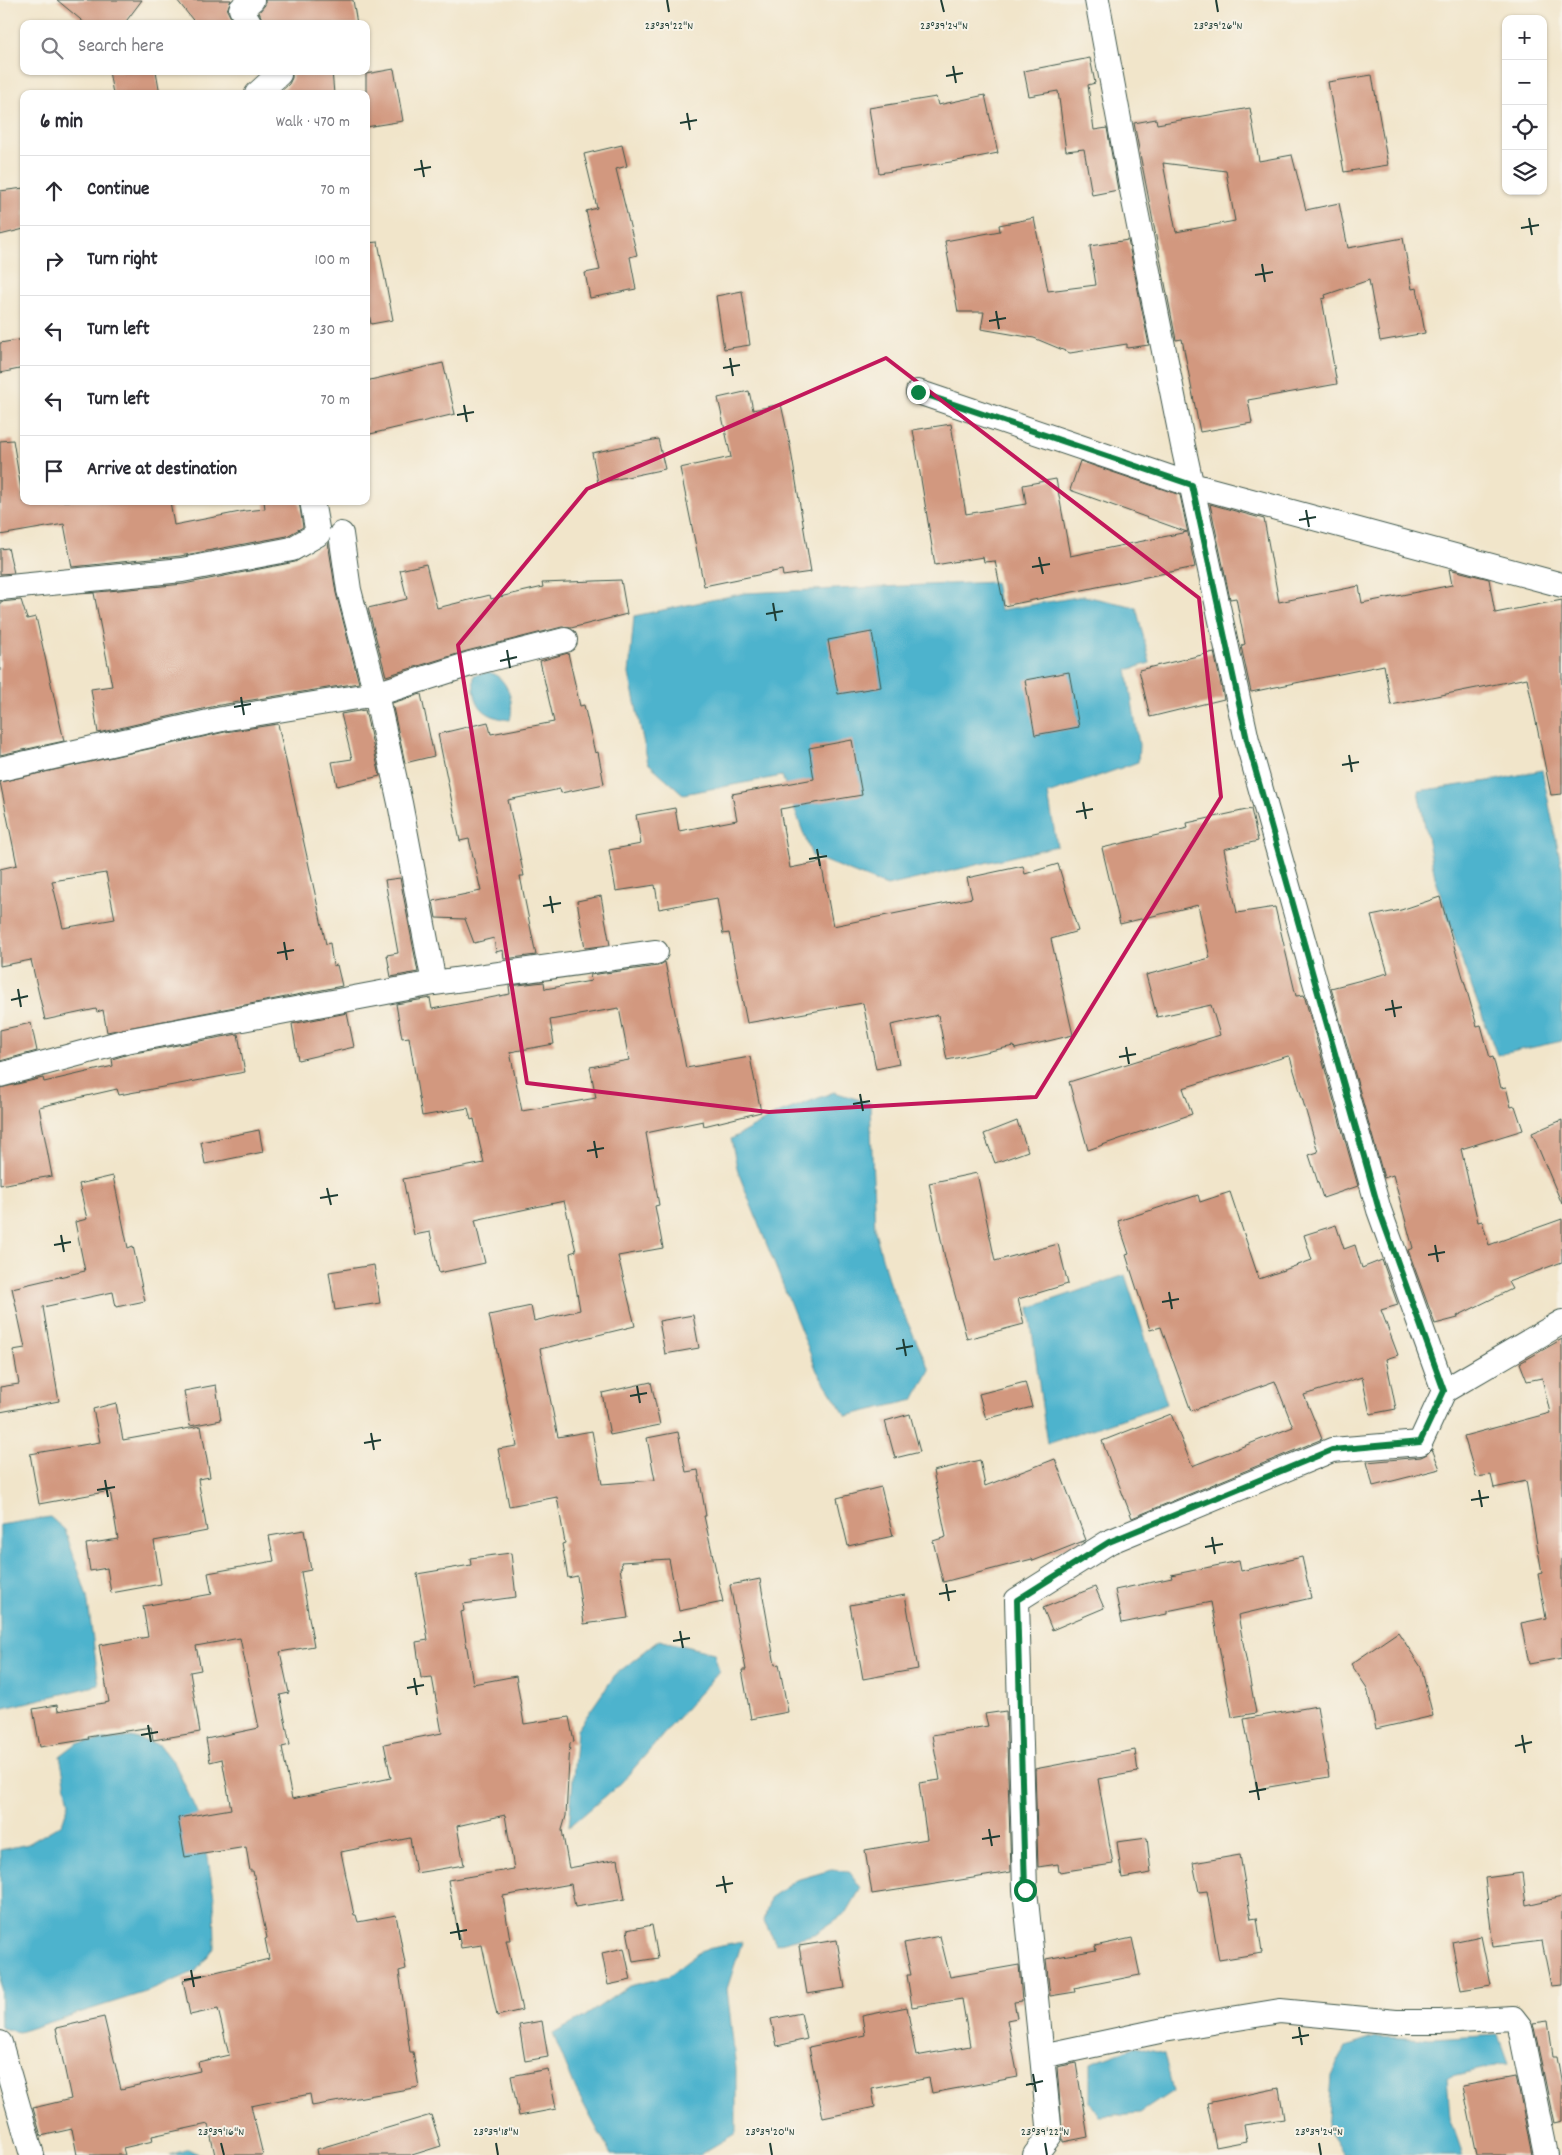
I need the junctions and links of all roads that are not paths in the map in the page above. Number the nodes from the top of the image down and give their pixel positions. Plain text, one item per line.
1 (252, 0) edge
2 (1097, 0) edge
3 (248, 20) edge
4 (278, 75) edge
5 (261, 90) edge
6 (918, 392) dead end
7 (1192, 485) junction
8 (313, 505) edge
9 (341, 534) dead end
10 (1562, 586) edge
11 (0, 588) edge
12 (565, 640) dead end
13 (376, 694) junction
14 (0, 770) edge
15 (656, 952) dead end
16 (434, 984) junction
17 (0, 1075) edge
18 (1562, 1322) edge
19 (1444, 1391) junction
20 (0, 2043) edge
21 (1042, 2056) junction
22 (32, 2155) edge
23 (1035, 2155) edge
24 (1546, 2155) edge

1 - 3 street
2 - 7 street
4 - 5 street
6 - 7 street
7 - 10 street
7 - 19 street
8 - 11 street
9 - 13 street
12 - 13 street
13 - 14 street
13 - 16 street
15 - 16 street
16 - 17 street
18 - 19 street
19 - 21 street
20 - 22 street
21 - 23 street
21 - 24 street

